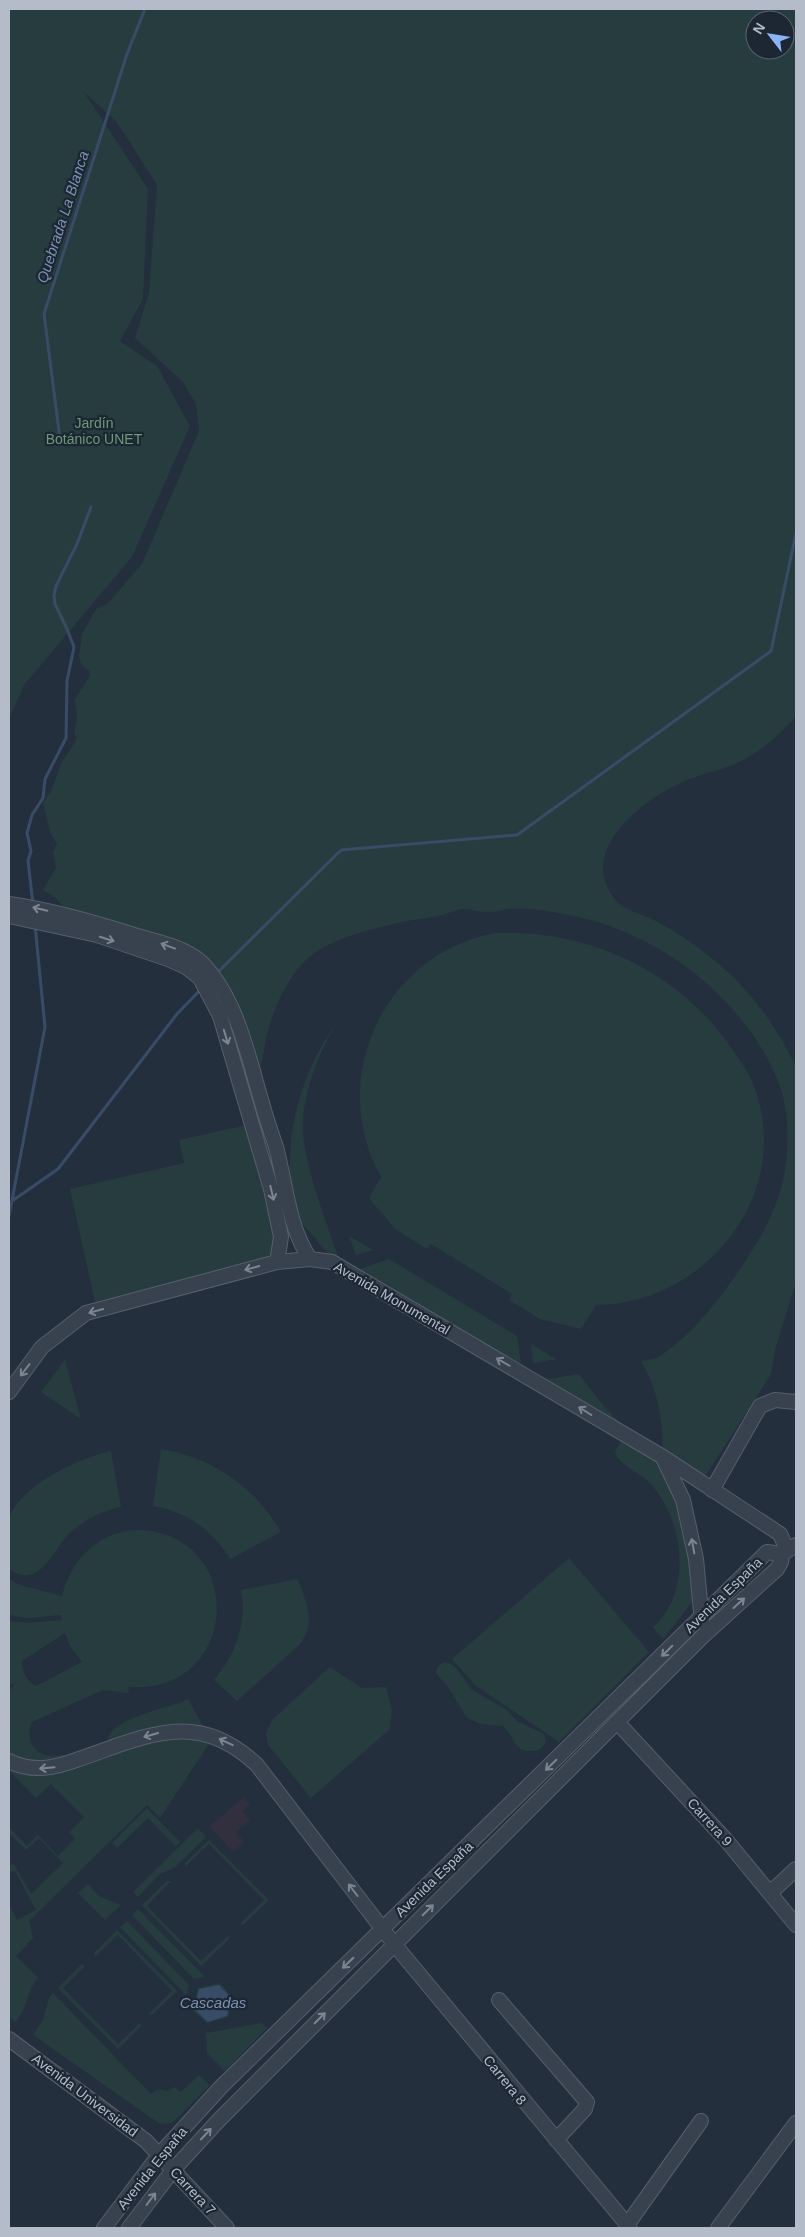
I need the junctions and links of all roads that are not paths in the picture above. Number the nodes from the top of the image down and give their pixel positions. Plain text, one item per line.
1 (9, 904) edge
2 (9, 916) edge
3 (205, 975) junction
4 (213, 988) junction
5 (266, 1118) junction
6 (251, 1122) junction
7 (310, 1259) junction
8 (277, 1262) junction
9 (9, 1392) edge
10 (796, 1402) edge
11 (663, 1457) junction
12 (712, 1490) junction
13 (788, 1550) edge
14 (701, 1616) junction
15 (703, 1636) junction
16 (618, 1723) junction
17 (9, 1761) edge
18 (796, 1870) edge
19 (770, 1893) junction
20 (796, 1925) edge
21 (383, 1929) junction
22 (394, 1944) junction
23 (498, 2000) dead end
24 (9, 2039) edge
25 (701, 2121) dead end
26 (796, 2123) edge
27 (556, 2140) junction
28 (159, 2155) junction
29 (173, 2170) junction
30 (629, 2226) edge
31 (104, 2228) edge
32 (129, 2228) edge
33 (227, 2228) edge
34 (718, 2228) edge

3 -> 1 street
2 -> 3 street
3 - 4 street
4 - 5 street
4 -> 6 street
5 - 6 street
5 - 7 street
6 -> 8 street
7 - 8 street, Avenida Monumental
11 -> 7 street, Avenida Monumental
8 -> 9 street, Avenida Monumental
10 - 12 street
11 - 12 street, Avenida Monumental
14 -> 11 street
12 - 13 street, Avenida Monumental
13 - 14 street, Avenida España
15 -> 13 street, Avenida España
14 - 15 street
14 -> 21 street, Avenida España
15 - 16 street, Avenida España
16 - 19 street, Carrera 9
22 -> 16 street, Avenida España
21 -> 17 street, Carrera 8
18 - 19 street
19 - 20 street, Carrera 9
21 - 22 street, Carrera 8
21 -> 28 street, Avenida España
22 - 27 street, Carrera 8
29 -> 22 street, Avenida España
23 - 27 street
24 - 28 street, Avenida Universidad
25 - 30 street
26 - 34 street
27 - 30 street, Carrera 8
28 - 29 street, Carrera 7
28 - 31 street, Avenida España
32 -> 29 street, Avenida España
29 - 33 street, Carrera 7

